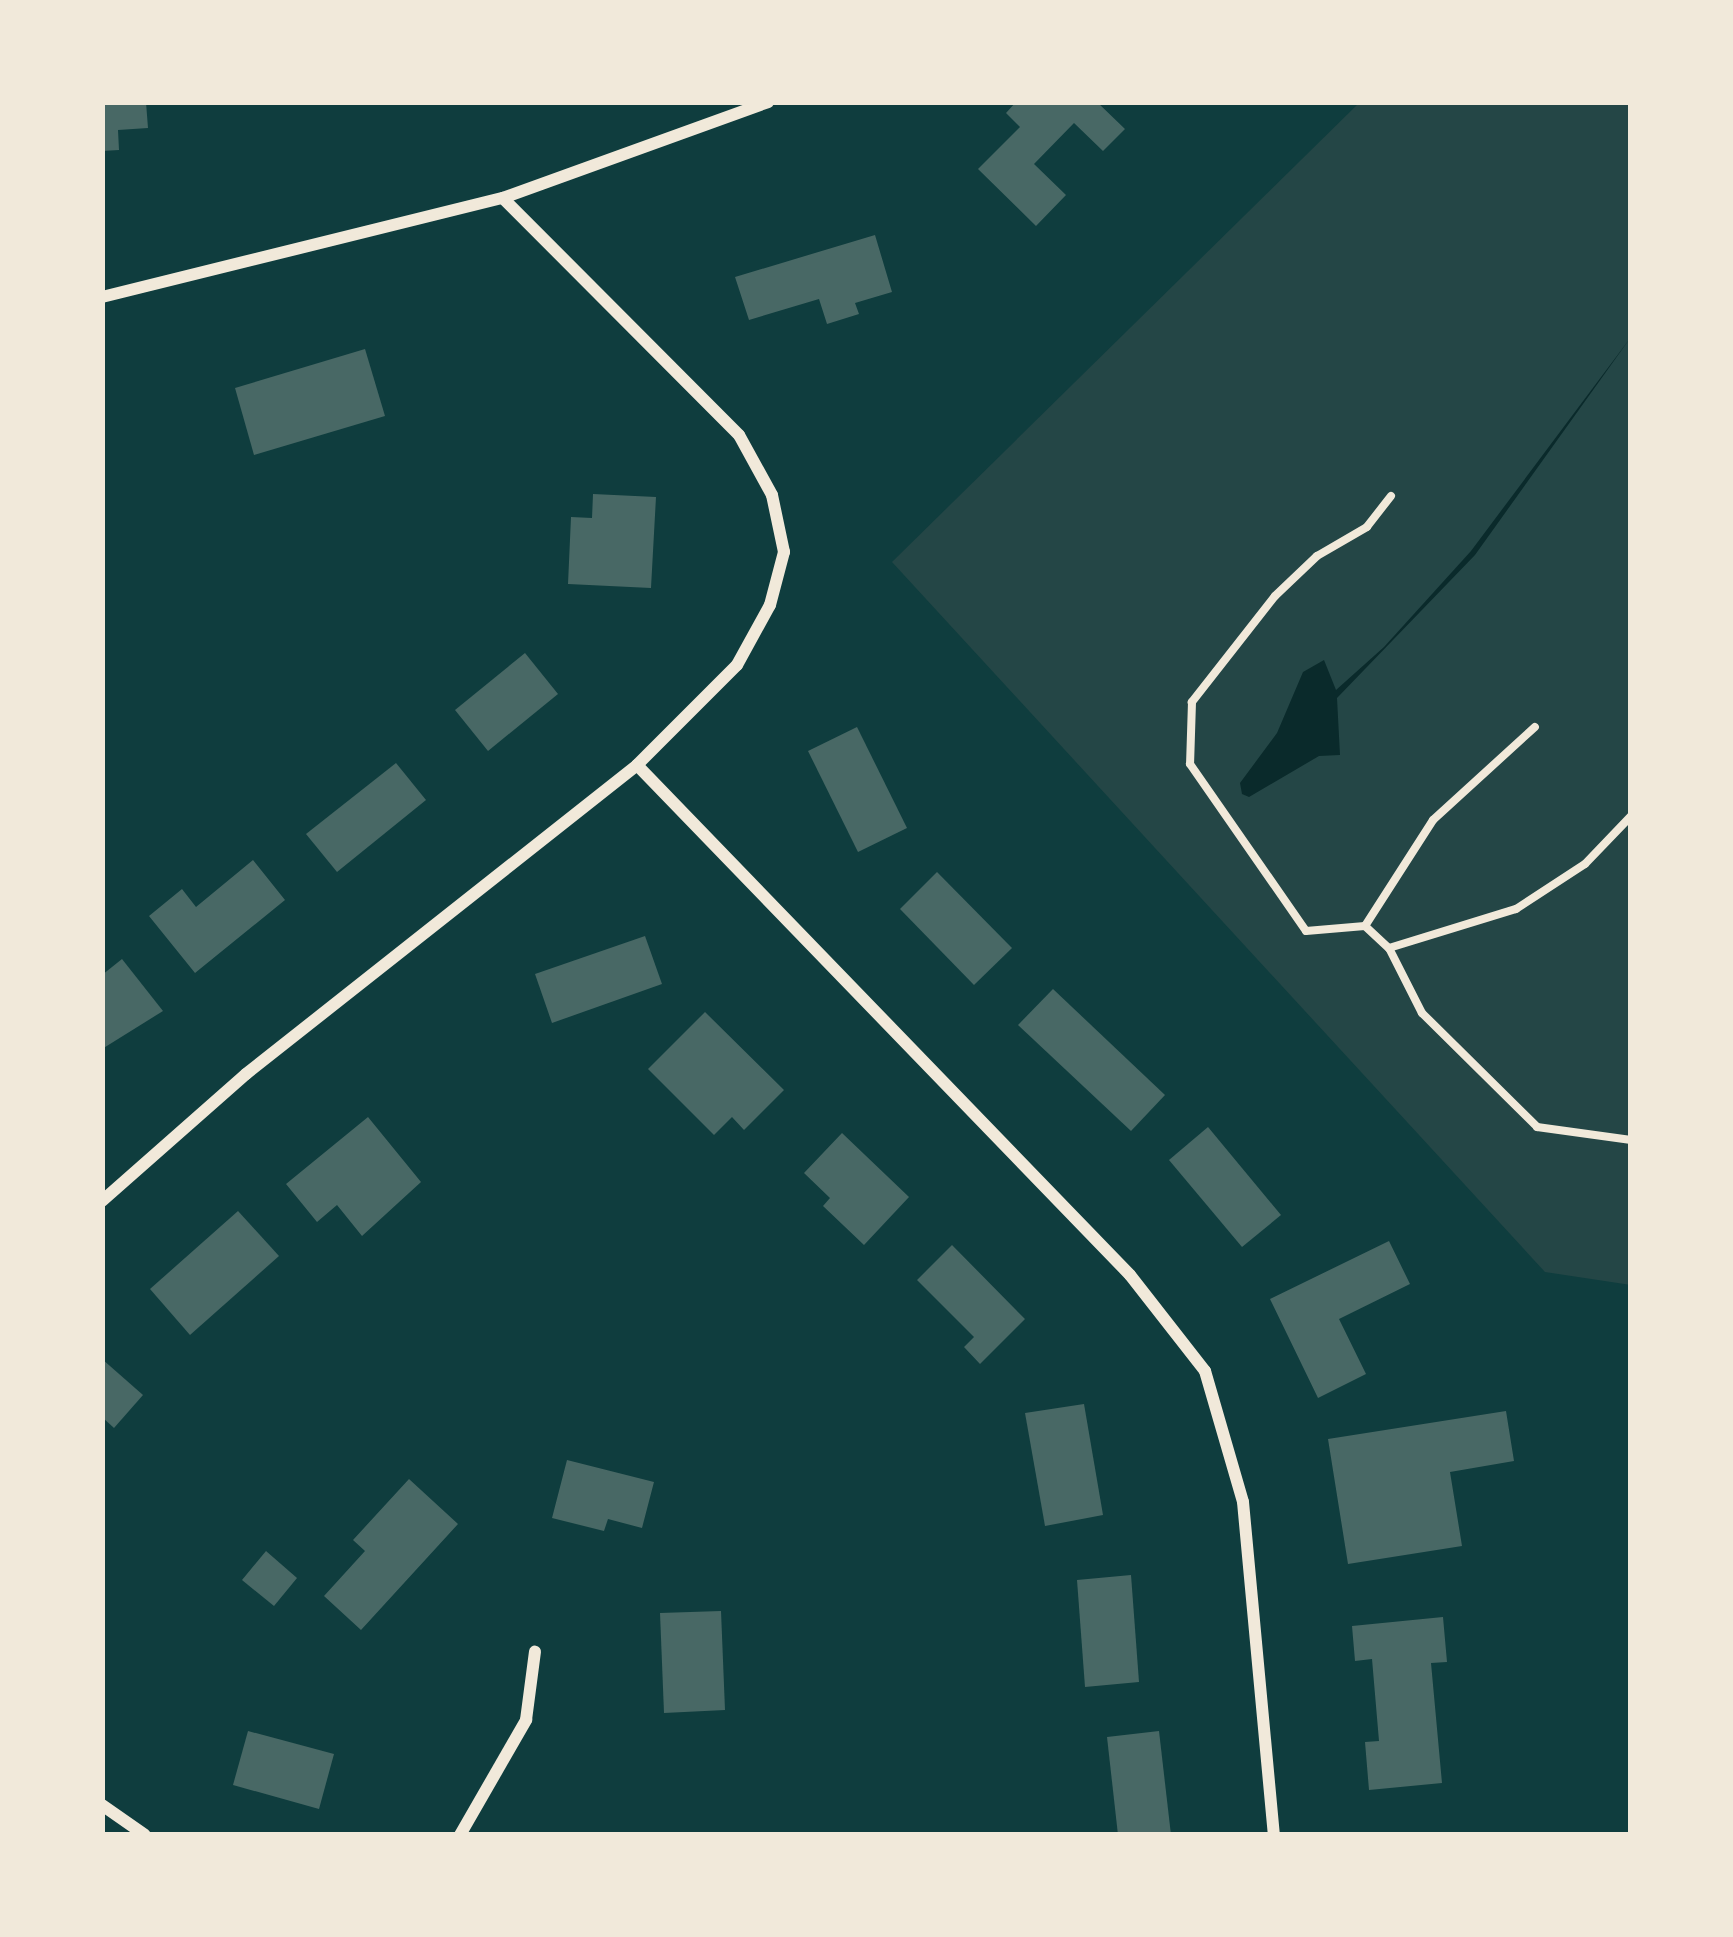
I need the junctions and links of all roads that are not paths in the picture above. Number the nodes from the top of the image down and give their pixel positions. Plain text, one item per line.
1 (768, 102) edge
2 (503, 198) junction
3 (102, 297) edge
4 (1391, 496) dead end
5 (1535, 727) dead end
6 (637, 765) junction
7 (1631, 816) edge
8 (1365, 926) junction
9 (1388, 948) junction
10 (1631, 1140) edge
11 (102, 1201) edge
12 (535, 1652) dead end
13 (102, 1804) edge
14 (145, 1835) edge
15 (460, 1835) edge
16 (1274, 1835) edge

1 - 2 street
2 - 3 street
2 - 6 street
4 - 8 lane
5 - 8 lane
6 - 11 street
6 - 16 street
7 - 9 lane
8 - 9 lane
9 - 10 lane
12 - 15 street
13 - 14 street

